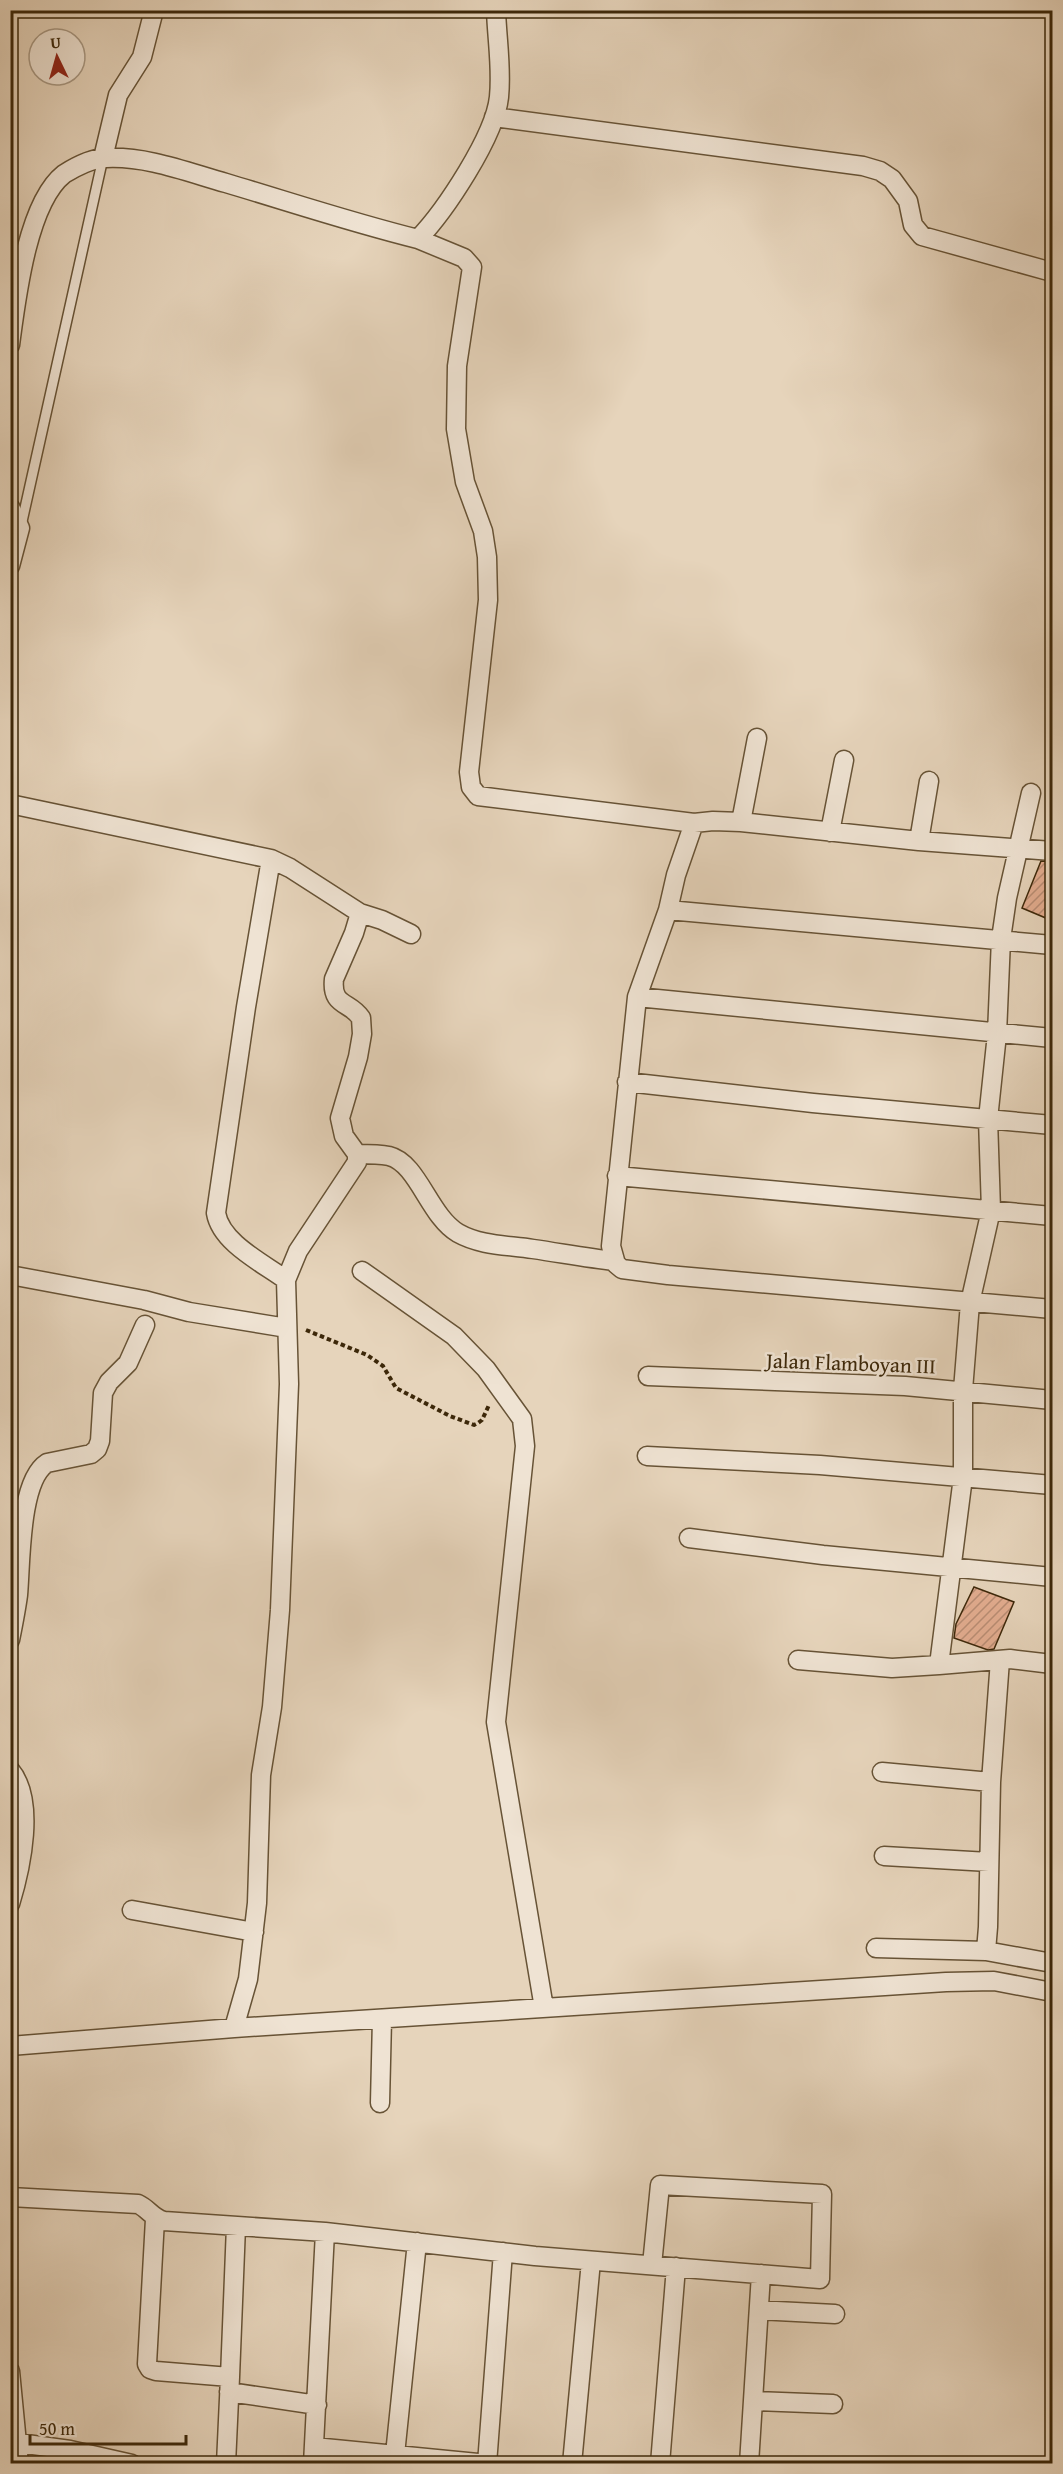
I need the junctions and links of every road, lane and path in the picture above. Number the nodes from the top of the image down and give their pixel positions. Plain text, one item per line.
1 (154, 10) edge
2 (496, 10) edge
3 (494, 117) junction
4 (103, 158) junction
5 (418, 239) junction
6 (1053, 272) edge
7 (10, 345) edge
8 (10, 507) edge
9 (20, 528) junction
10 (10, 566) edge
11 (757, 738) dead end
12 (844, 760) dead end
13 (929, 781) dead end
14 (1031, 793) dead end
15 (10, 804) edge
16 (741, 822) junction
17 (694, 823) junction
18 (830, 832) junction
19 (919, 841) junction
20 (1017, 849) junction
21 (1053, 851) edge
22 (271, 860) junction
23 (668, 910) junction
24 (360, 914) junction
25 (411, 934) dead end
26 (1001, 939) junction
27 (1053, 945) edge
28 (638, 997) junction
29 (997, 1034) junction
30 (1053, 1038) edge
31 (627, 1082) junction
32 (988, 1119) junction
33 (1053, 1125) edge
34 (357, 1154) junction
35 (617, 1176) junction
36 (991, 1210) junction
37 (1053, 1216) edge
38 (615, 1261) junction
39 (362, 1271) dead end
40 (10, 1275) edge
41 (286, 1280) junction
42 (969, 1303) junction
43 (1053, 1309) edge
44 (145, 1325) dead end
45 (287, 1328) junction
46 (648, 1376) dead end
47 (496, 1382) junction
48 (963, 1390) junction
49 (1053, 1400) edge
50 (647, 1456) dead end
51 (963, 1477) junction
52 (1053, 1485) edge
53 (17, 1516) edge
54 (689, 1538) dead end
55 (953, 1567) junction
56 (1053, 1577) edge
57 (10, 1640) edge
58 (798, 1660) dead end
59 (1000, 1660) junction
60 (1053, 1664) edge
61 (939, 1665) junction
62 (10, 1770) edge
63 (882, 1772) dead end
64 (991, 1782) junction
65 (884, 1856) dead end
66 (989, 1862) junction
67 (10, 1904) edge
68 (132, 1910) dead end
69 (254, 1932) junction
70 (876, 1948) dead end
71 (1053, 1963) edge
72 (996, 1964) junction
73 (1053, 1992) edge
74 (544, 2008) junction
75 (382, 2019) junction
76 (234, 2028) junction
77 (10, 2046) edge
78 (380, 2103) dead end
79 (10, 2197) edge
80 (155, 2219) junction
81 (236, 2226) junction
82 (325, 2232) junction
83 (417, 2242) junction
84 (503, 2252) junction
85 (591, 2261) junction
86 (652, 2265) junction
87 (676, 2268) junction
88 (761, 2274) junction
89 (759, 2310) junction
90 (835, 2314) dead end
91 (10, 2371) edge
92 (230, 2385) junction
93 (753, 2401) junction
94 (833, 2404) dead end
95 (317, 2405) junction
96 (18, 2443) junction
97 (314, 2455) edge
98 (394, 2459) edge
99 (19, 2463) edge
100 (132, 2463) edge
101 (226, 2463) edge
102 (487, 2463) edge
103 (572, 2463) edge
104 (660, 2463) edge
105 (749, 2463) edge

1 - 4 street
2 - 3 street
3 - 5 street
3 - 6 street
4 - 5 street
4 - 7 street
4 - 9 lane
5 - 17 street
8 - 9 street
9 - 10 street
11 - 16 street
12 - 18 street
13 - 19 street
14 - 20 street
15 - 22 street
16 - 17 street
16 - 18 street
17 - 23 street
18 - 19 street
19 - 20 street
20 - 21 street
20 - 26 street
22 - 24 street
22 - 41 street
23 - 26 street
23 - 28 street
24 - 25 street
24 - 34 street
26 - 27 street
26 - 29 street
28 - 29 street
28 - 31 street
29 - 30 street
29 - 32 street
31 - 32 street
31 - 35 street
32 - 33 street
32 - 36 street
34 - 38 street
34 - 41 street
35 - 36 street
35 - 38 street
36 - 37 street
36 - 42 street
38 - 42 street
39 - 47 street
40 - 45 street
41 - 45 street
42 - 43 street
42 - 48 street
44 - 53 street
45 - 47 path
45 - 69 street
46 - 48 street, Jalan Flamboyan III
47 - 74 street
48 - 49 street, Jalan Flamboyan III
48 - 51 street
50 - 51 street
51 - 52 street
51 - 55 street
53 - 57 street
54 - 55 street
55 - 56 street
55 - 61 street
58 - 61 street
59 - 60 street
59 - 61 street
59 - 64 street
62 - 67 street
63 - 64 street
64 - 66 street
65 - 66 street
66 - 72 street
68 - 69 street
69 - 76 street
70 - 72 street
71 - 72 street
72 - 73 street
72 - 74 street
74 - 75 street
75 - 76 street
75 - 78 street
76 - 77 street
79 - 80 street
80 - 81 street
80 - 92 street
81 - 82 street
81 - 92 street
82 - 83 street
82 - 95 street
83 - 84 street
83 - 98 street
84 - 85 street
84 - 102 street
85 - 86 street
85 - 103 street
86 - 87 street
86 - 88 street
87 - 88 street
87 - 104 street
88 - 89 street
89 - 90 street
89 - 93 street
91 - 96 street
92 - 95 street
92 - 101 street
93 - 94 street
93 - 105 street
95 - 97 street
96 - 99 street
96 - 100 street
97 - 98 street
98 - 102 street

